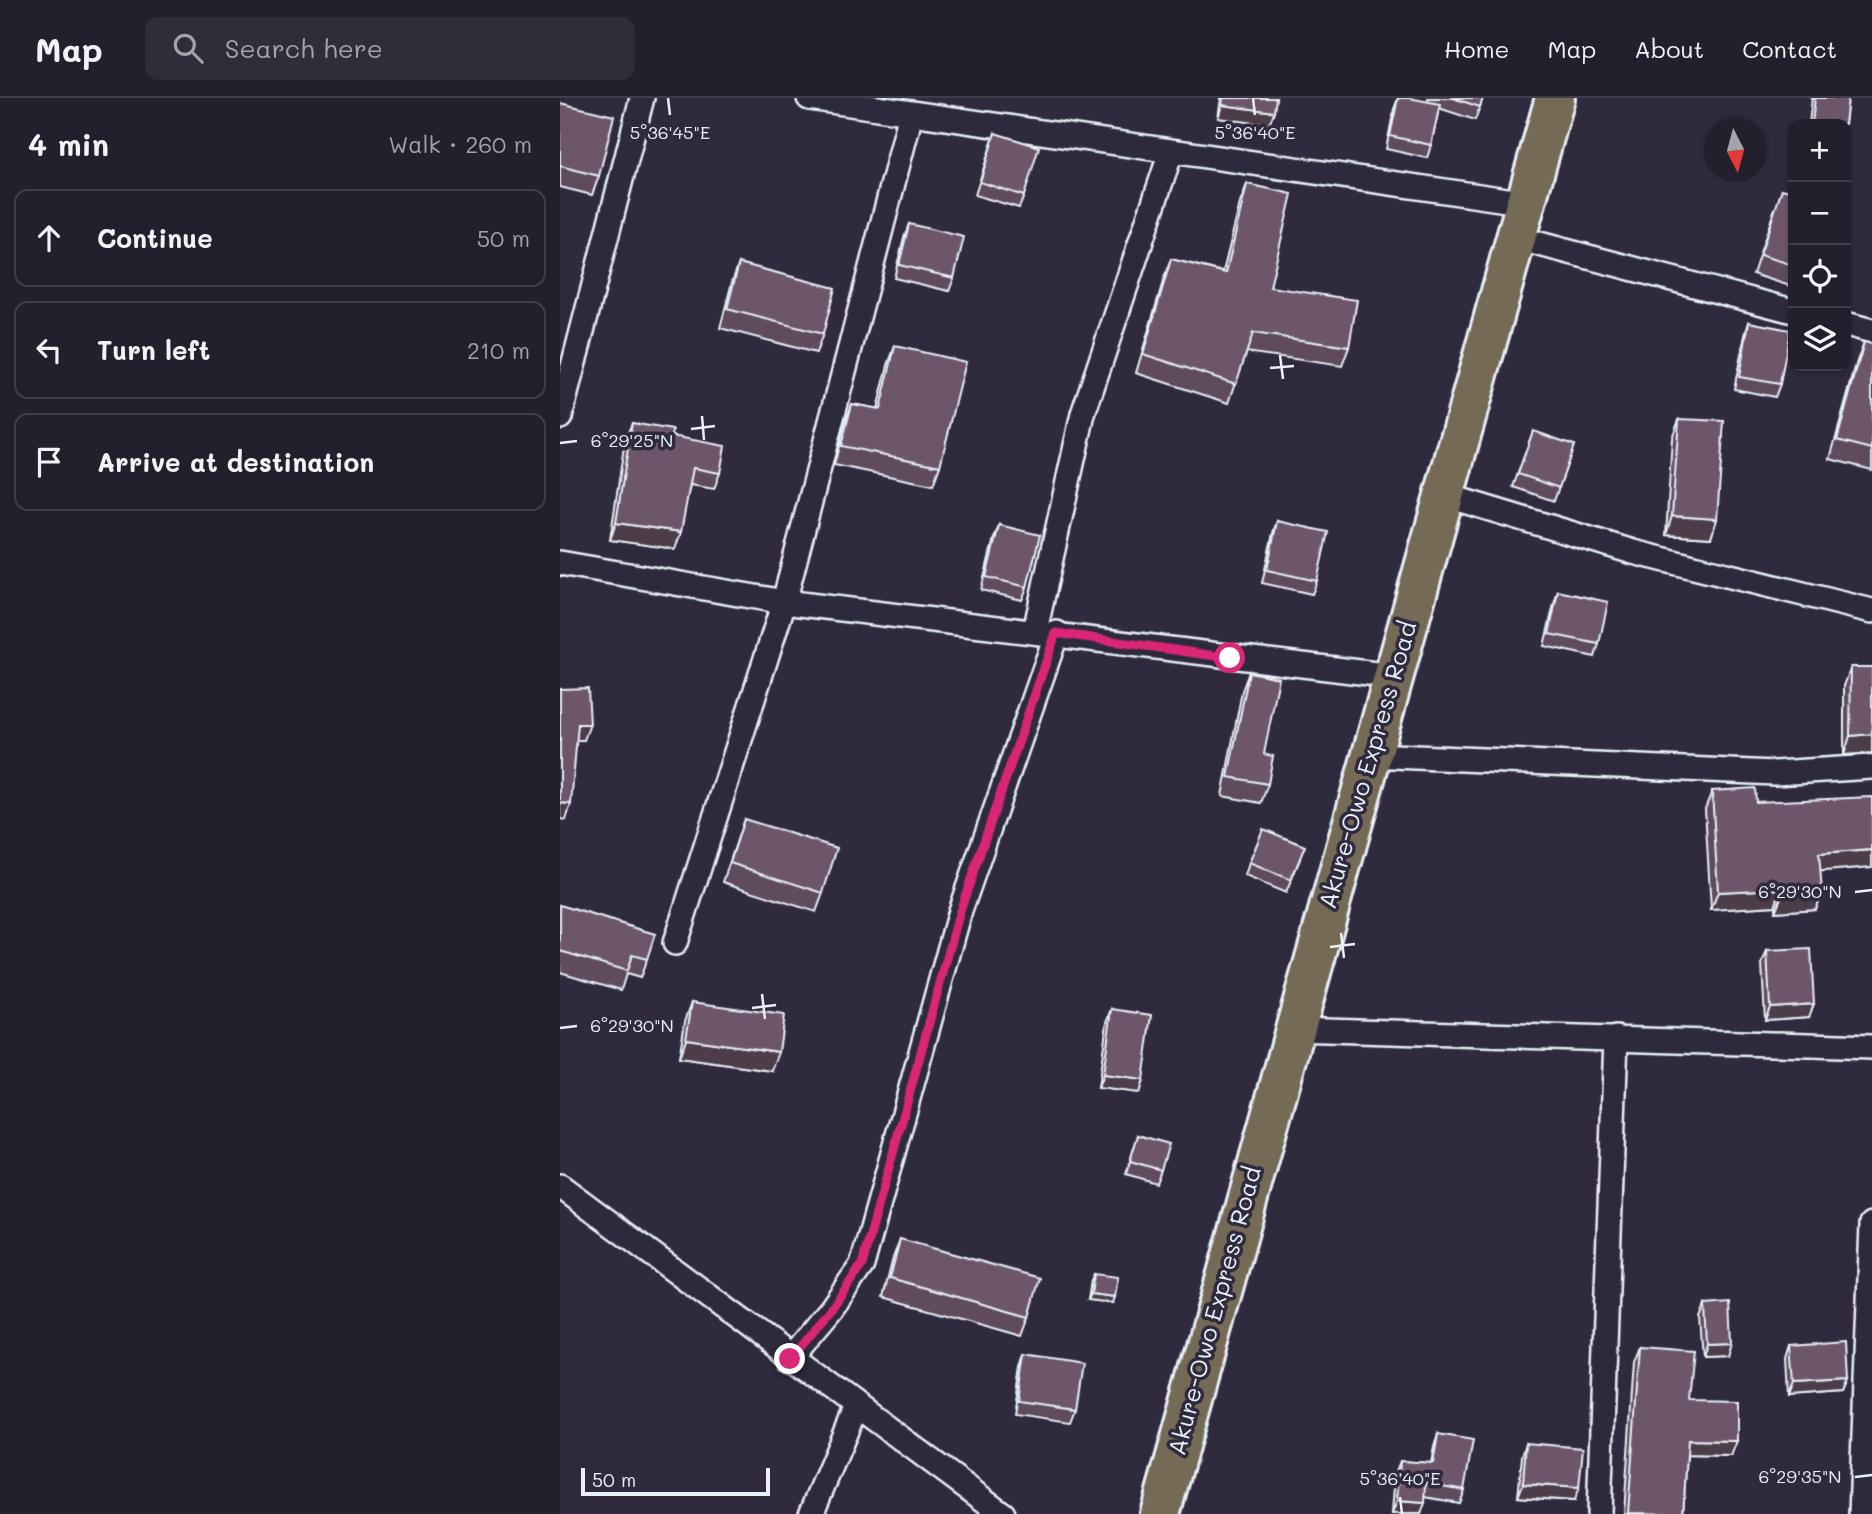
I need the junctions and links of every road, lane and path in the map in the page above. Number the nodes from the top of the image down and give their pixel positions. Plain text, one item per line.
1 (642, 98) edge
2 (809, 98) edge
3 (1555, 98) edge
4 (911, 114) junction
5 (1171, 152) junction
6 (1522, 221) junction
7 (1788, 310) edge
8 (1851, 325) edge
9 (1872, 331) edge
10 (560, 417) edge
11 (1444, 495) junction
12 (560, 563) edge
13 (784, 602) junction
14 (1872, 611) edge
15 (1046, 632) junction
16 (1393, 676) junction
17 (1371, 755) junction
18 (1872, 767) edge
19 (675, 943) dead end
20 (1294, 1029) junction
21 (1616, 1038) junction
22 (1872, 1046) edge
23 (560, 1186) edge
24 (1872, 1224) edge
25 (790, 1359) junction
26 (856, 1407) junction
27 (811, 1514) edge
28 (1003, 1514) edge
29 (1160, 1514) edge
30 (1599, 1514) edge
31 (1861, 1514) edge

1 - 10 street
2 - 4 street
3 - 6 highway, Akure-Owo Express Road
4 - 5 street
4 - 13 street
5 - 6 street
5 - 15 street
6 - 7 street
6 - 11 highway, Akure-Owo Express Road
8 - 9 street
11 - 14 street
11 - 16 highway, Akure-Owo Express Road
12 - 13 street
13 - 15 street
13 - 19 street
15 - 16 street
15 - 25 street
16 - 17 highway, Akure-Owo Express Road
17 - 18 street
17 - 20 highway, Akure-Owo Express Road
20 - 21 street
20 - 29 highway, Akure-Owo Express Road
21 - 22 street
21 - 30 street
23 - 25 street
24 - 31 street
25 - 26 street
26 - 27 street
26 - 28 street

